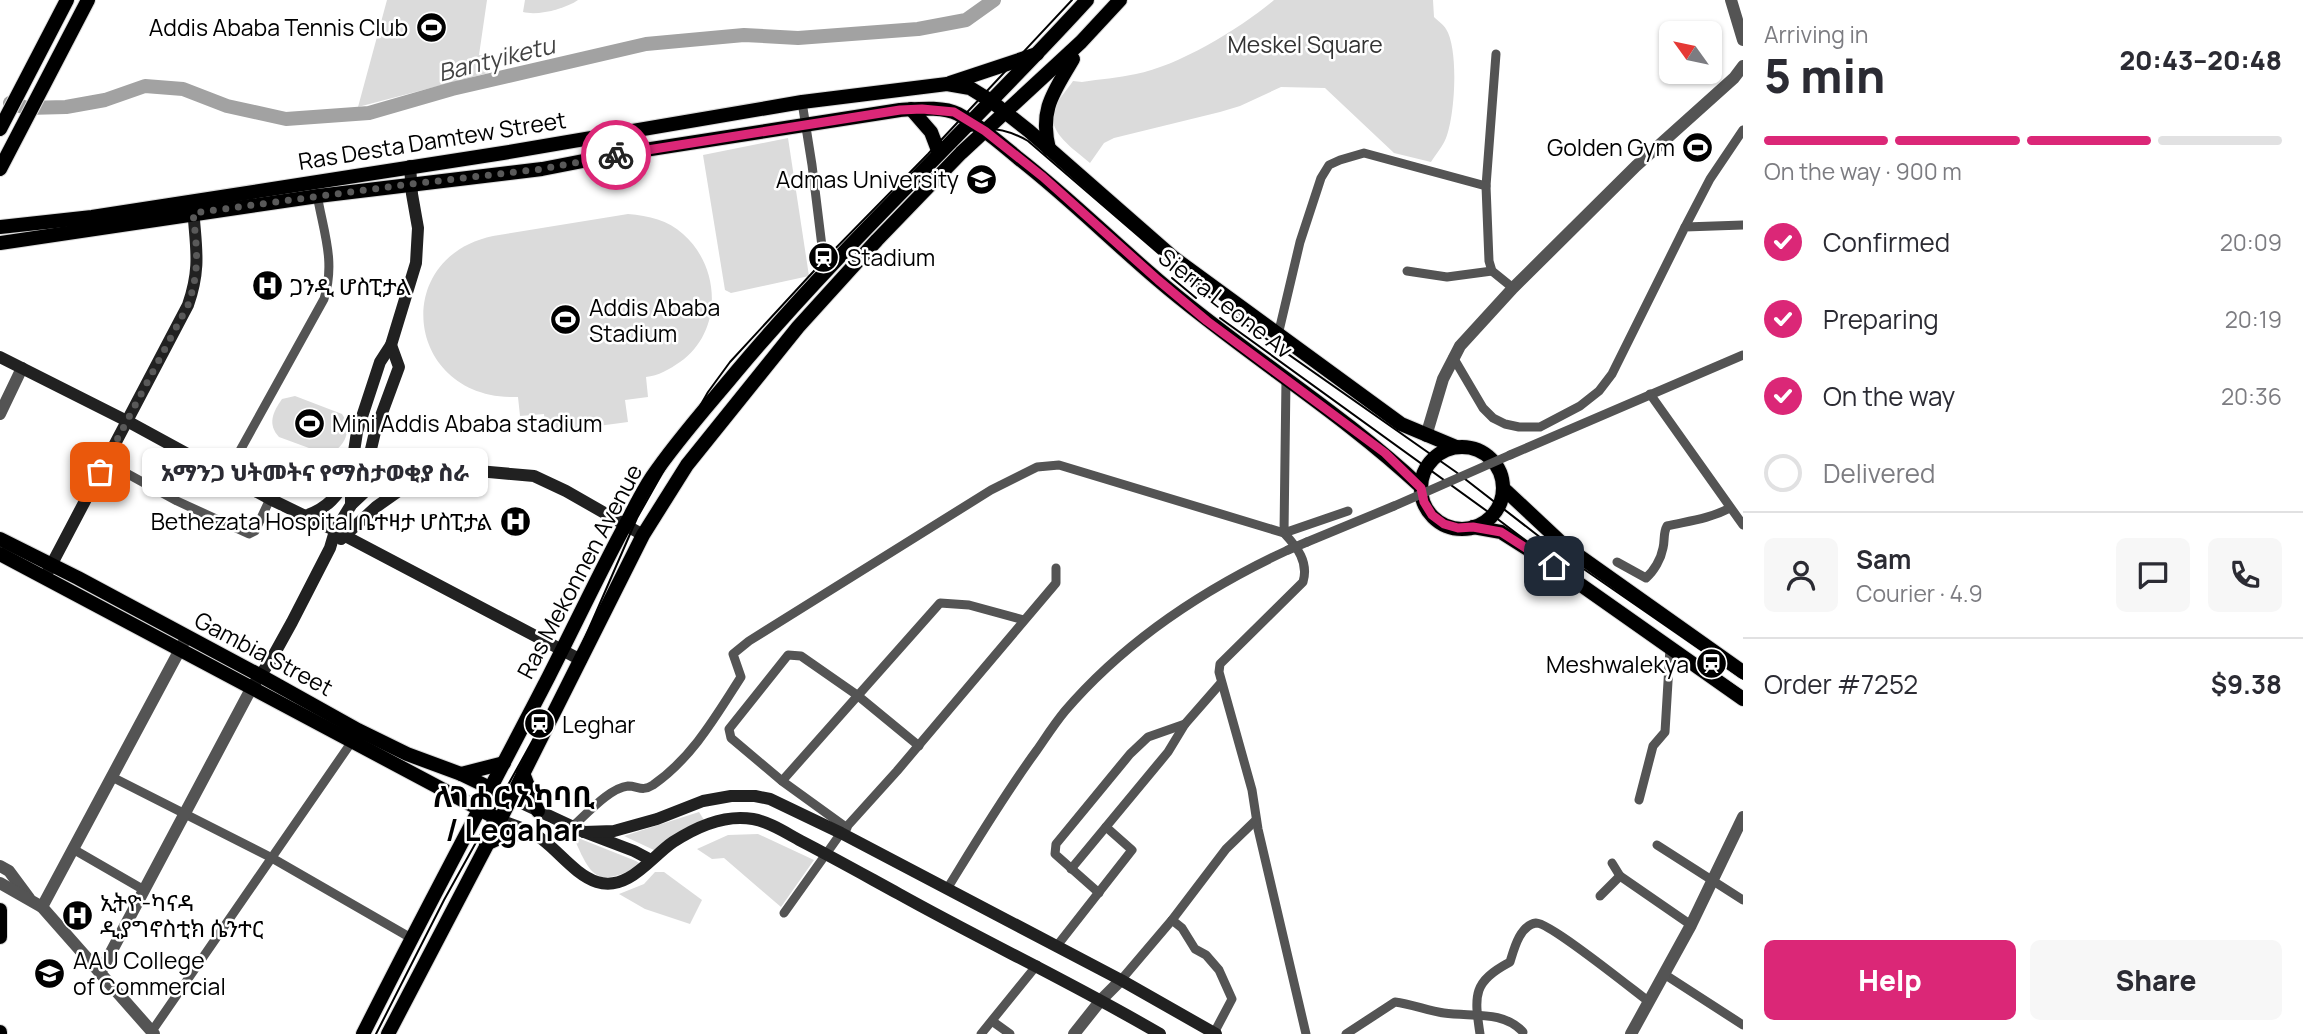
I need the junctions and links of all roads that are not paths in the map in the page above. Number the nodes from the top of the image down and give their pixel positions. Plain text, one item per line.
1 (67, 0) edge
2 (88, 0) edge
3 (1087, 0) edge
4 (1120, 0) edge
5 (1731, 0) edge
6 (1742, 33) edge
7 (1082, 42) junction
8 (1038, 53) junction
9 (1496, 54) dead end
10 (1743, 66) edge
11 (947, 83) junction
12 (16, 99) junction
13 (802, 102) junction
14 (991, 102) junction
15 (35, 105) junction
16 (911, 109) junction
17 (1004, 112) junction
18 (970, 122) junction
19 (806, 124) junction
20 (0, 129) edge
21 (1743, 130) edge
22 (985, 131) junction
23 (1007, 148) junction
24 (1049, 149) junction
25 (939, 153) junction
26 (961, 153) junction
27 (410, 166) junction
28 (0, 169) edge
29 (411, 184) junction
30 (1486, 186) junction
31 (317, 189) junction
32 (193, 207) junction
33 (1, 225) edge
34 (1743, 225) edge
35 (1685, 227) junction
36 (0, 243) edge
37 (825, 271) junction
38 (1407, 271) dead end
39 (1492, 271) junction
40 (1513, 288) junction
41 (1278, 335) junction
42 (391, 345) junction
43 (1743, 355) edge
44 (0, 357) edge
45 (1453, 357) junction
46 (23, 368) junction
47 (1286, 379) junction
48 (1650, 394) junction
49 (0, 414) edge
50 (127, 421) junction
51 (1426, 436) junction
52 (1456, 447) junction
53 (106, 462) junction
54 (351, 471) junction
55 (227, 474) junction
56 (417, 478) junction
57 (369, 488) junction
58 (1421, 488) junction
59 (1503, 488) junction
60 (270, 499) junction
61 (351, 505) junction
62 (1730, 508) junction
63 (1348, 511) dead end
64 (305, 516) junction
65 (625, 525) junction
66 (1743, 525) edge
67 (1473, 527) junction
68 (340, 533) junction
69 (1284, 533) junction
70 (643, 535) junction
71 (0, 539) edge
72 (0, 554) edge
73 (1617, 562) dead end
74 (1056, 568) dead end
75 (48, 571) junction
76 (1024, 620) junction
77 (183, 643) junction
78 (1670, 648) junction
79 (562, 650) junction
80 (581, 660) junction
81 (1743, 671) edge
82 (257, 681) junction
83 (1220, 684) junction
84 (857, 695) junction
85 (1743, 699) edge
86 (1185, 724) junction
87 (353, 740) junction
88 (919, 746) junction
89 (504, 763) junction
90 (523, 773) junction
91 (461, 774) junction
92 (111, 777) junction
93 (782, 781) junction
94 (490, 789) junction
95 (452, 795) junction
96 (511, 799) junction
97 (1639, 800) dead end
98 (478, 810) junction
99 (538, 811) junction
100 (185, 814) junction
101 (1743, 817) edge
102 (500, 820) junction
103 (1256, 820) junction
104 (1106, 827) junction
105 (468, 828) junction
106 (578, 830) junction
107 (844, 830) junction
108 (534, 834) junction
109 (486, 844) junction
110 (1657, 845) dead end
111 (73, 849) junction
112 (825, 853) junction
113 (272, 858) junction
114 (651, 860) junction
115 (1612, 863) dead end
116 (0, 866) edge
117 (1072, 869) junction
118 (1620, 876) junction
119 (1714, 881) junction
120 (0, 883) edge
121 (947, 889) junction
122 (144, 890) junction
123 (1099, 893) junction
124 (1600, 895) dead end
125 (1743, 900) edge
126 (36, 904) junction
127 (0, 910) edge
128 (784, 913) dead end
129 (1172, 920) junction
130 (1691, 925) junction
131 (0, 937) edge
132 (411, 938) junction
133 (1055, 947) junction
134 (1037, 965) junction
135 (100, 973) junction
136 (1664, 974) junction
137 (1121, 980) junction
138 (1101, 1000) junction
139 (1648, 1001) junction
140 (1477, 1016) junction
141 (992, 1021) junction
142 (1743, 1024) edge
143 (1524, 1032) dead end
144 (153, 1033) edge
145 (1215, 1033) edge
146 (363, 1034) edge
147 (388, 1034) edge
148 (981, 1034) edge
149 (1010, 1034) edge
150 (1074, 1034) edge
151 (1160, 1034) edge
152 (1306, 1034) edge
153 (1346, 1034) edge
154 (1480, 1034) edge
155 (1630, 1034) edge

1 - 12 main road
2 - 15 main road
3 - 8 main road, Ras Mekonnen Avenue
4 - 7 main road
5 - 6 street
7 - 17 main road, Ras Mekonnen Avenue
7 - 24 main road
8 - 11 main road
8 - 14 main road, Ras Mekonnen Avenue
9 - 30 street
10 - 40 street
11 - 13 main road, Ras Desta Damtew Street
11 - 14 main road, Ras Desta Damtew Street
12 - 15 main road
12 - 20 main road
13 - 19 street
13 - 27 main road, Ras Desta Damtew Street
14 - 17 main road, Ras Desta Damtew Street
14 - 18 main road, Ras Mekonnen Avenue
15 - 28 main road
16 - 18 main road, Ras Desta Damtew Street
16 - 19 main road, Ras Desta Damtew Street
16 - 25 main road
17 - 22 main road, Ras Mekonnen Avenue
17 - 24 main road, Ras Desta Damtew Street
18 - 22 main road, Ras Desta Damtew Street
18 - 25 main road, Ras Mekonnen Avenue
19 - 29 main road, Ras Desta Damtew Street
19 - 37 street
21 - 35 street
22 - 23 main road, Sierra Leone Av
22 - 26 main road, Ras Mekonnen Avenue
23 - 26 main road
23 - 47 main road, Sierra Leone Av
24 - 41 main road, Ras Desta Damtew Street
25 - 37 main road, Ras Mekonnen Avenue
26 - 70 main road, Ras Mekonnen Avenue
27 - 29 main road
27 - 31 main road, Ras Desta Damtew Street
29 - 31 main road, Ras Desta Damtew Street
29 - 42 main road
30 - 39 street
30 - 41 street
31 - 32 main road, Ras Desta Damtew Street
31 - 55 street
32 - 33 main road, Ras Desta Damtew Street
32 - 36 main road, Ras Desta Damtew Street
32 - 50 main road
34 - 35 street
35 - 45 street
37 - 65 main road, Ras Mekonnen Avenue
38 - 39 street
39 - 40 street
40 - 45 street
41 - 51 main road, Ras Desta Damtew Street
42 - 54 main road
42 - 57 main road
43 - 48 street
44 - 46 main road
45 - 51 street
46 - 49 street
46 - 50 main road
47 - 58 main road, Sierra Leone Av
47 - 69 street
48 - 62 street
48 - 121 street, bridge
50 - 53 main road
50 - 55 main road
51 - 52 main road, Ras Desta Damtew Street
52 - 58 main road
52 - 59 main road
53 - 60 street
53 - 75 main road
54 - 61 main road
54 - 64 main road
55 - 60 main road
56 - 57 main road
56 - 65 main road
56 - 68 main road
57 - 61 main road
58 - 67 main road
59 - 67 main road
59 - 81 main road
60 - 64 main road
61 - 68 main road
62 - 66 street
62 - 73 street
63 - 69 street
64 - 68 main road
65 - 70 main road
65 - 79 main road, Ras Mekonnen Avenue
67 - 78 main road
68 - 79 main road
68 - 82 main road
69 - 83 street
69 - 106 street
70 - 80 main road, Ras Mekonnen Avenue
71 - 75 main road, Gambia Street
72 - 75 main road, Gambia Street
74 - 76 street
75 - 77 main road, Gambia Street
76 - 84 street
76 - 88 street
77 - 82 main road, Gambia Street
77 - 92 street
78 - 85 main road
78 - 97 street
79 - 80 main road
79 - 89 main road, Ras Mekonnen Avenue
80 - 90 main road, Ras Mekonnen Avenue
82 - 87 main road, Gambia Street
82 - 91 main road, Gambia Street
82 - 100 street
83 - 86 street
83 - 103 street
84 - 88 street
84 - 93 street
84 - 93 street
86 - 104 street
86 - 117 street
87 - 95 main road, Gambia Street
87 - 113 street
88 - 107 street
89 - 91 main road
89 - 94 main road, Ras Mekonnen Avenue
90 - 96 main road, Ras Mekonnen Avenue
90 - 99 main road
91 - 94 main road, Gambia Street
92 - 100 street
92 - 111 street
93 - 107 street
94 - 96 main road, Gambia Street
94 - 98 main road, Ras Mekonnen Avenue
95 - 98 main road, Gambia Street
95 - 105 main road
96 - 99 main road
96 - 102 main road, Ras Mekonnen Avenue
98 - 102 main road, Gambia Street
98 - 105 main road, Ras Mekonnen Avenue
99 - 106 main road
100 - 113 street
100 - 122 street
101 - 119 street
102 - 108 main road
102 - 109 main road, Ras Mekonnen Avenue
103 - 129 street
103 - 152 street
104 - 117 street
104 - 123 street
105 - 132 main road, Ras Mekonnen Avenue
106 - 107 main road
106 - 114 main road
107 - 112 street
107 - 121 main road
108 - 109 main road
108 - 114 main road
109 - 147 main road, Ras Mekonnen Avenue
110 - 119 street
111 - 122 street
111 - 126 street
112 - 114 main road
112 - 128 street
112 - 134 main road
113 - 132 street
113 - 144 street
115 - 118 street
116 - 126 street
117 - 123 street
118 - 124 street
118 - 130 street
119 - 125 street
119 - 130 street
120 - 126 street
121 - 133 main road
122 - 135 street
123 - 133 street
126 - 135 street
127 - 131 main road
129 - 137 street
129 - 145 street
130 - 136 street
132 - 146 main road, Ras Mekonnen Avenue
133 - 137 main road
134 - 138 main road
134 - 141 street
135 - 144 street
136 - 139 street
136 - 142 street
137 - 138 street
137 - 145 main road
138 - 150 street
138 - 151 main road
139 - 140 street
139 - 155 street
140 - 143 street
140 - 153 street
140 - 154 street
141 - 148 street
141 - 149 street

